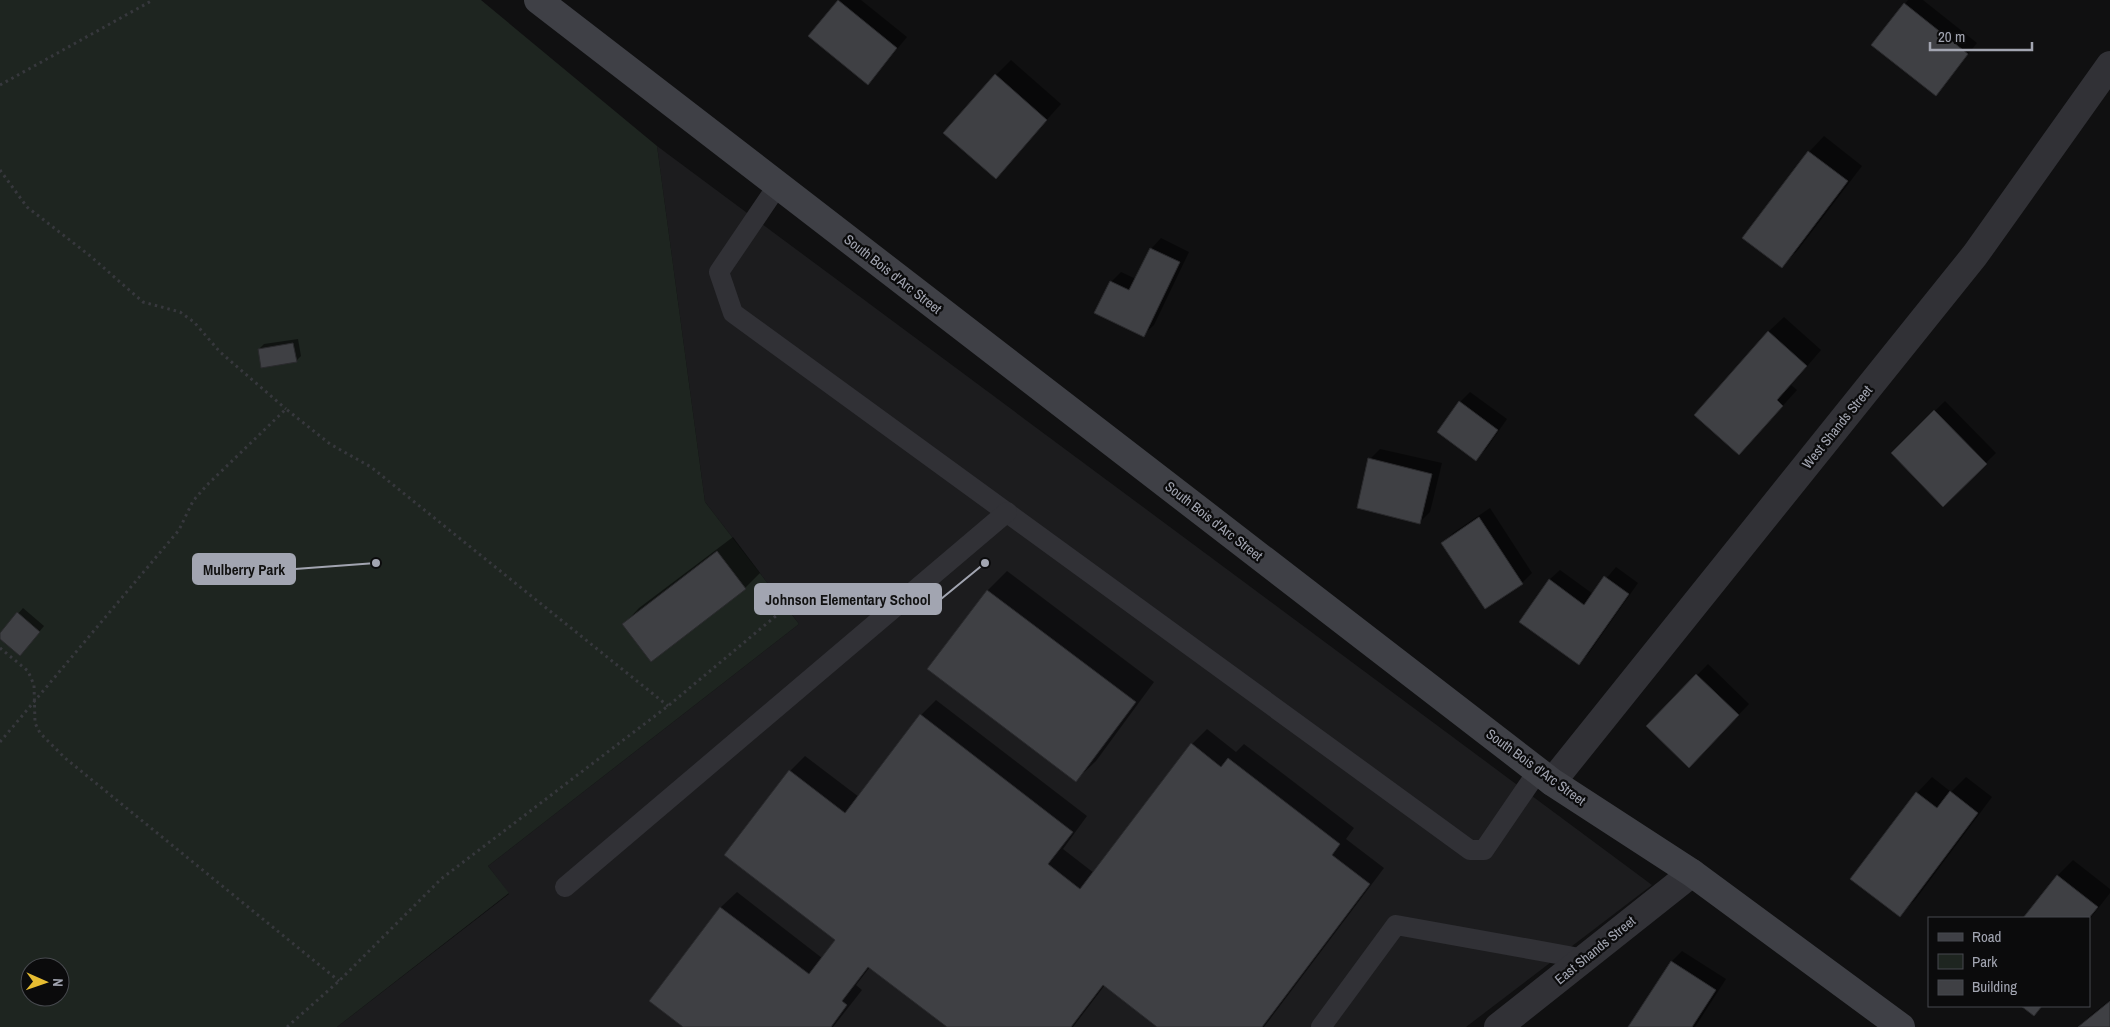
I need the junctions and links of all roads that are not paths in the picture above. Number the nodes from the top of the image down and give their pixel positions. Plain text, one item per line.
1 (538, 0) edge
2 (2110, 65) edge
3 (778, 185) junction
4 (1007, 512) junction
5 (1545, 777) junction
6 (1692, 873) junction
7 (565, 887) dead end
8 (1585, 959) junction
9 (1320, 1027) edge
10 (1498, 1027) edge
11 (1901, 1027) edge

1 - 3 main road, South Bois d'Arc Street
2 - 5 street, West Shands Street
3 - 4 lane
3 - 5 main road, South Bois d'Arc Street
4 - 5 lane
4 - 7 lane
5 - 6 main road, South Bois d'Arc Street
6 - 8 street, East Shands Street
6 - 11 main road, South Bois d'Arc Street
8 - 9 lane
8 - 10 street, East Shands Street

